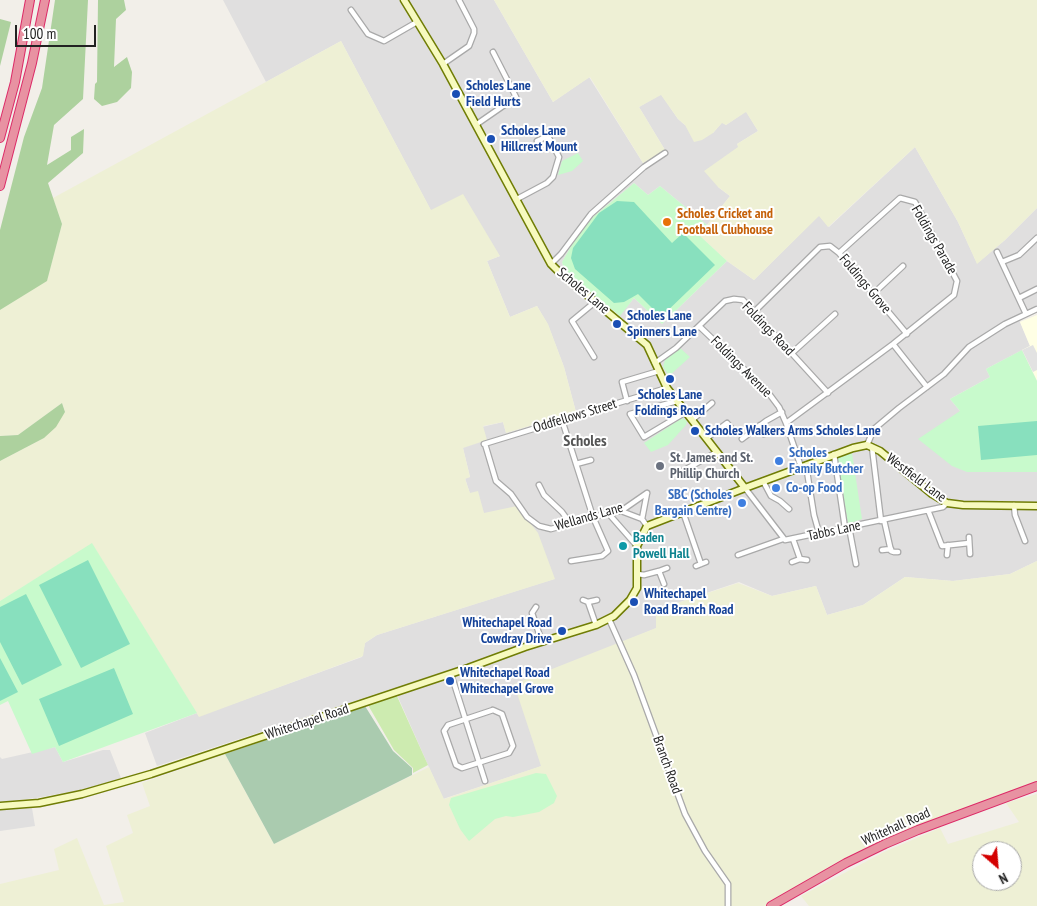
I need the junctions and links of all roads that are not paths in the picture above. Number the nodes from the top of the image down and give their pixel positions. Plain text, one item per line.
1 (30, 0) edge
2 (45, 0) edge
3 (404, 0) edge
4 (459, 0) edge
5 (351, 10) dead end
6 (417, 22) junction
7 (493, 52) dead end
8 (444, 64) junction
9 (477, 124) junction
10 (554, 130) dead end
11 (548, 136) junction
12 (0, 138) edge
13 (537, 141) dead end
14 (664, 153) dead end
15 (0, 186) edge
16 (517, 199) junction
17 (1037, 238) edge
18 (997, 252) dead end
19 (839, 253) junction
20 (1002, 262) junction
21 (551, 264) junction
22 (903, 266) dead end
23 (1037, 289) edge
24 (873, 294) junction
25 (1018, 298) junction
26 (595, 302) junction
27 (1037, 309) edge
28 (754, 312) junction
29 (835, 314) dead end
30 (1026, 314) junction
31 (699, 326) junction
32 (907, 334) junction
33 (893, 344) junction
34 (792, 353) junction
35 (594, 357) dead end
36 (655, 363) junction
37 (659, 371) junction
38 (928, 387) junction
39 (667, 388) junction
40 (828, 393) junction
41 (627, 400) junction
42 (677, 401) junction
43 (712, 403) dead end
44 (686, 412) junction
45 (782, 412) junction
46 (562, 420) junction
47 (692, 420) junction
48 (786, 422) junction
49 (760, 425) junction
50 (734, 432) dead end
51 (764, 434) dead end
52 (706, 438) junction
53 (742, 439) dead end
54 (484, 444) joint
55 (869, 446) junction
56 (717, 452) junction
57 (834, 454) junction
58 (592, 460) dead end
59 (576, 464) junction
60 (803, 466) junction
61 (679, 473) dead end
62 (763, 481) junction
63 (539, 485) dead end
64 (745, 488) junction
65 (947, 503) junction
66 (1014, 505) junction
67 (1037, 506) edge
68 (789, 509) dead end
69 (621, 510) junction
70 (928, 510) junction
71 (683, 512) junction
72 (608, 513) junction
73 (593, 516) junction
74 (642, 519) junction
75 (883, 520) junction
76 (570, 523) junction
77 (647, 526) junction
78 (847, 528) junction
79 (819, 533) junction
80 (969, 536) dead end
81 (783, 539) junction
82 (793, 539) junction
83 (1025, 540) dead end
84 (969, 544) junction
85 (948, 545) junction
86 (638, 546) junction
87 (882, 550) dead end
88 (891, 550) junction
89 (898, 552) dead end
90 (947, 554) dead end
91 (970, 554) dead end
92 (738, 555) dead end
93 (800, 559) junction
94 (808, 560) dead end
95 (570, 562) dead end
96 (792, 562) dead end
97 (701, 564) dead end
98 (856, 564) dead end
99 (667, 568) dead end
100 (659, 571) junction
101 (638, 574) junction
102 (664, 584) dead end
103 (597, 600) dead end
104 (536, 607) dead end
105 (609, 619) junction
106 (596, 625) junction
107 (542, 642) junction
108 (451, 674) junction
109 (466, 719) junction
110 (480, 763) junction
111 (485, 781) dead end
112 (1037, 786) edge
113 (0, 806) edge
114 (728, 906) edge
115 (770, 906) edge

1 - 12 highway
2 - 15 highway
3 - 6 main road, Scholes Lane
4 - 8 street
5 - 6 street
6 - 8 main road, Scholes Lane
7 - 9 street
8 - 9 main road, Scholes Lane
9 - 16 main road, Scholes Lane
10 - 11 street
11 - 13 street
11 - 16 street
14 - 21 street
16 - 21 main road, Scholes Lane
17 - 20 street
18 - 20 street
19 - 24 street, Foldings Grove
19 - 28 street, Foldings Grove
19 - 32 street, Foldings Parade
20 - 25 street
21 - 26 main road, Scholes Lane
22 - 24 street
23 - 25 street
24 - 32 street, Foldings Grove
25 - 30 street
26 - 35 street
26 - 36 main road, Scholes Lane
27 - 30 street
28 - 31 street, Foldings Road
28 - 34 street, Foldings Road
29 - 34 street
30 - 38 street
31 - 36 street, Foldings Road
31 - 45 street, Foldings Avenue
32 - 33 street, Foldings Parade
33 - 38 street
33 - 40 street, Foldings Parade
34 - 40 street, Foldings Road
36 - 37 main road, Scholes Lane
37 - 39 main road, Scholes Lane
37 - 41 street
38 - 55 street
39 - 41 street, Oddfellows Street
39 - 42 main road, Scholes Lane
40 - 48 street, Foldings Parade
41 - 46 street, Oddfellows Street
42 - 44 main road, Scholes Lane
42 - 44 street
43 - 47 street
44 - 47 main road, Scholes Lane
45 - 48 street, Foldings Avenue
45 - 49 street
46 - 54 street, Oddfellows Street
46 - 59 street
47 - 52 main road, Scholes Lane
48 - 60 street, Foldings Avenue
49 - 51 street
49 - 53 street
50 - 52 street
52 - 56 main road, Scholes Lane
54 - 76 street, Wellands Lane
55 - 57 main road
55 - 65 main road, Westfield Lane
55 - 75 street
56 - 61 street
56 - 64 main road, Scholes Lane
57 - 60 main road
57 - 78 street
58 - 59 street
59 - 73 street
60 - 62 main road
60 - 79 street, Foldings Avenue
62 - 64 main road
62 - 68 street
63 - 76 street
64 - 71 main road
64 - 81 street
65 - 66 main road, Westfield Lane
65 - 70 street, Tabbs Lane
66 - 67 main road, Westfield Lane
66 - 83 street
69 - 72 street, Wellands Lane
69 - 74 street
69 - 74 street, Wellands Lane
70 - 75 street, Tabbs Lane
70 - 85 street
71 - 77 main road
71 - 97 street
72 - 73 street, Wellands Lane
72 - 86 street
73 - 76 street, Wellands Lane
73 - 95 street
74 - 77 street
75 - 78 street, Tabbs Lane
75 - 88 street
77 - 86 main road
78 - 79 street, Tabbs Lane
78 - 98 street
79 - 82 street, Tabbs Lane
80 - 84 street
81 - 82 street, Tabbs Lane
81 - 92 street, Tabbs Lane
82 - 93 street
84 - 85 street
84 - 91 street
85 - 90 street
86 - 101 main road, Whitechapel Road
87 - 88 street
88 - 89 street
93 - 94 street
93 - 96 street
99 - 100 street
100 - 101 street
100 - 102 street
101 - 105 main road, Whitechapel Road
103 - 106 street
104 - 107 street
105 - 106 main road, Whitechapel Road
105 - 114 street, Branch Road
106 - 107 main road, Whitechapel Road
107 - 108 main road, Whitechapel Road
108 - 109 street
108 - 113 main road, Whitechapel Road
109 - 110 street
109 - 110 street
109 - 110 street
110 - 111 street
112 - 115 highway, Whitehall Road

